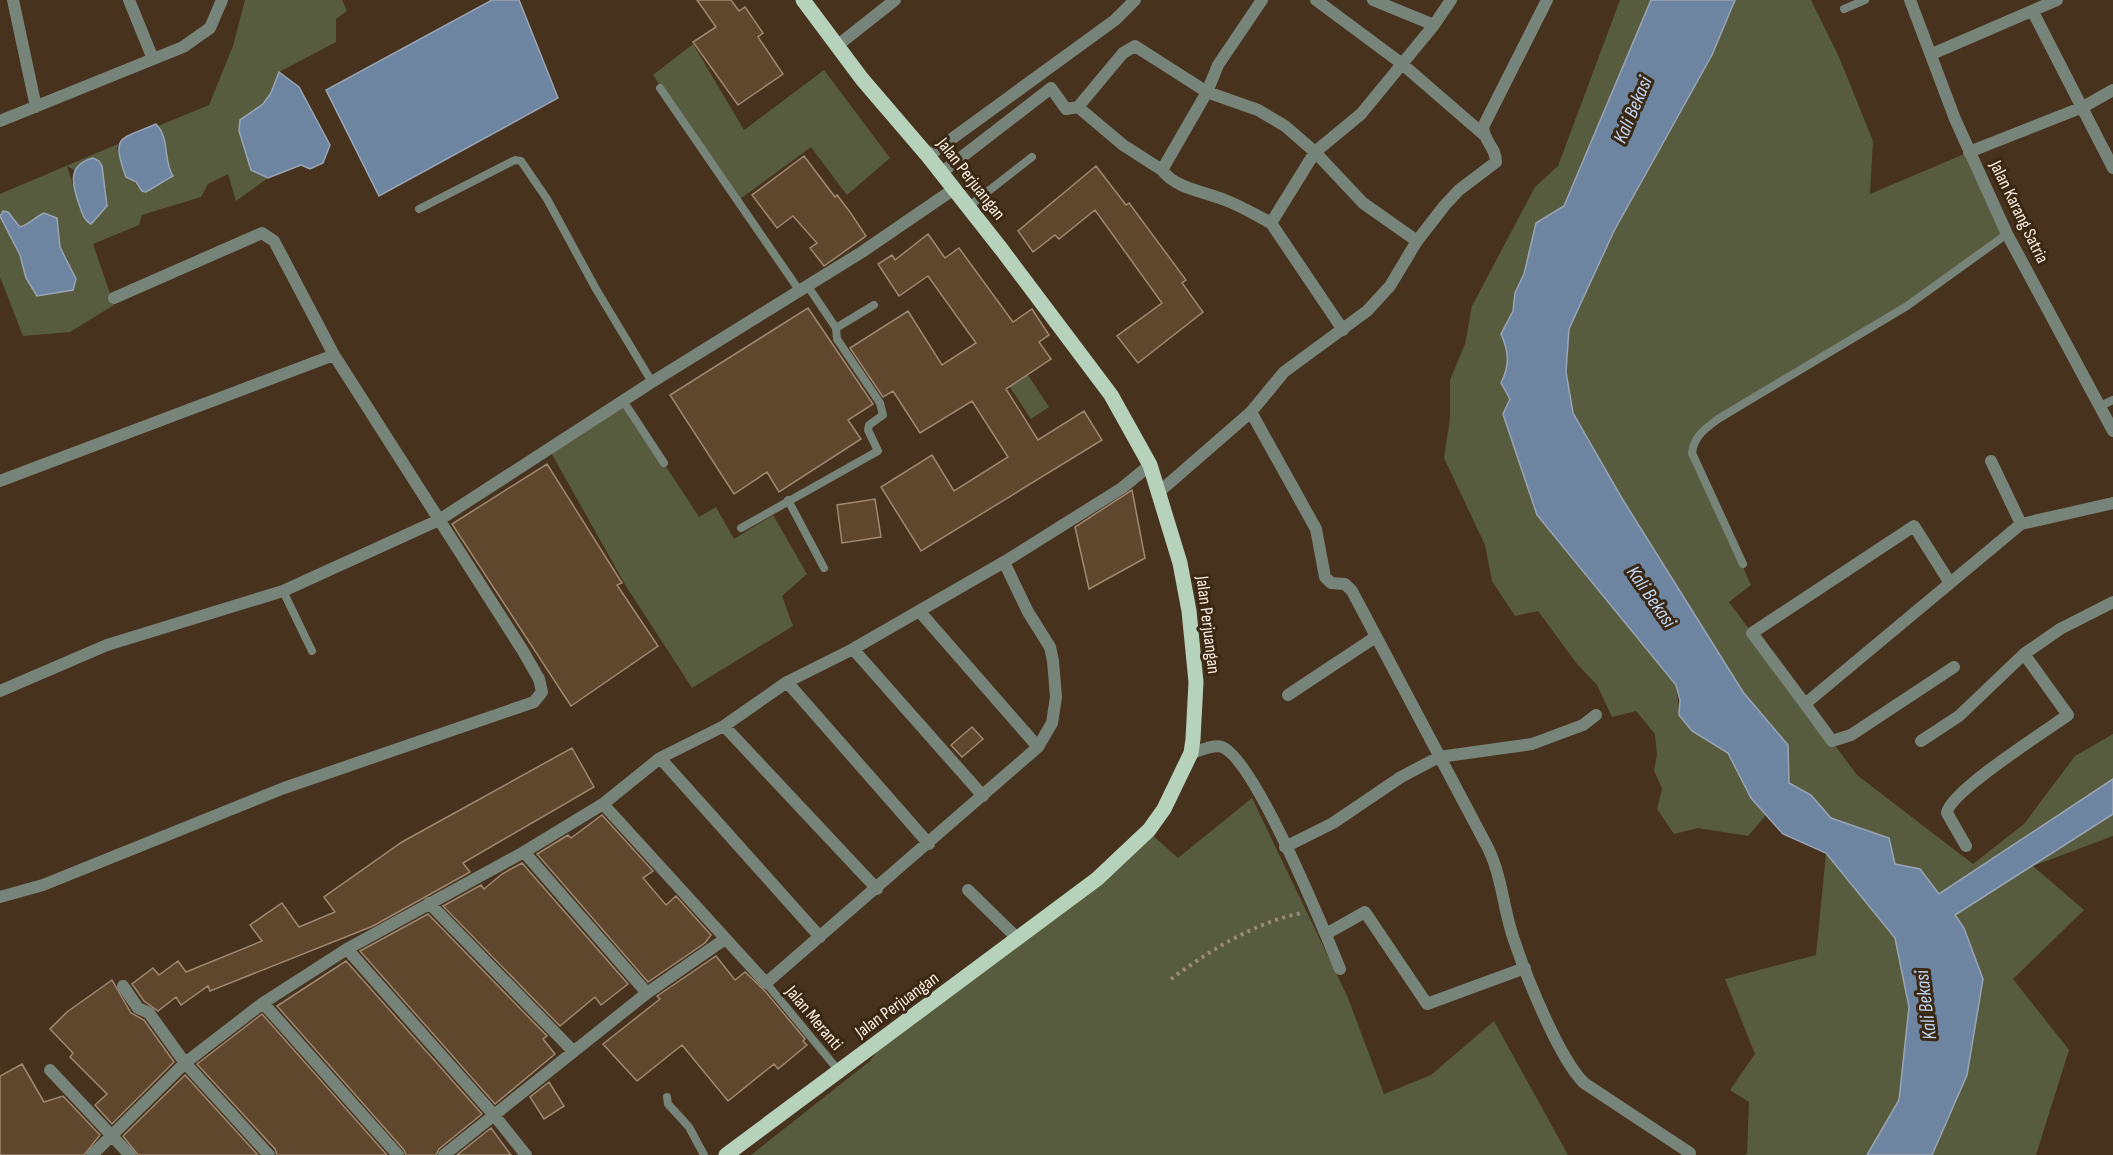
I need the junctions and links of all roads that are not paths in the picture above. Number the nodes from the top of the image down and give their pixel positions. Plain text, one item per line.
1 (13, 0) edge
2 (129, 0) edge
3 (222, 0) edge
4 (803, 0) edge
5 (895, 0) edge
6 (1135, 0) edge
7 (1262, 0) edge
8 (1316, 0) edge
9 (1373, 0) edge
10 (1451, 0) edge
11 (1547, 0) edge
12 (1865, 0) edge
13 (1910, 0) edge
14 (2057, 0) edge
15 (1844, 9) dead end
16 (2033, 12) junction
17 (1434, 25) junction
18 (838, 45) junction
19 (1932, 54) junction
20 (153, 59) junction
21 (1401, 63) junction
22 (660, 88) dead end
23 (2113, 90) edge
24 (1207, 92) junction
25 (2083, 106) junction
26 (36, 107) junction
27 (1078, 108) junction
28 (0, 121) edge
29 (1483, 134) junction
30 (1315, 152) junction
31 (1969, 152) junction
32 (928, 156) junction
33 (1032, 157) dead end
34 (2113, 168) edge
35 (1162, 170) junction
36 (941, 173) junction
37 (954, 189) junction
38 (968, 207) junction
39 (419, 209) dead end
40 (1271, 223) junction
41 (2007, 234) junction
42 (1417, 242) junction
43 (803, 288) junction
44 (114, 298) dead end
45 (874, 305) dead end
46 (836, 328) junction
47 (1343, 330) junction
48 (334, 355) junction
49 (652, 382) junction
50 (2113, 400) edge
51 (624, 402) junction
52 (2100, 406) junction
53 (1251, 412) junction
54 (2113, 432) edge
55 (1990, 460) dead end
56 (664, 463) dead end
57 (1150, 465) junction
58 (0, 481) edge
59 (1159, 492) junction
60 (788, 500) junction
61 (2113, 503) edge
62 (439, 520) junction
63 (2021, 524) junction
64 (741, 528) dead end
65 (1004, 562) junction
66 (1743, 564) dead end
67 (824, 568) dead end
68 (1950, 583) junction
69 (283, 591) junction
70 (2113, 602) edge
71 (920, 612) junction
72 (1374, 638) junction
73 (853, 649) junction
74 (312, 651) dead end
75 (2024, 654) junction
76 (1954, 667) dead end
77 (787, 682) junction
78 (0, 691) edge
79 (1288, 695) dead end
80 (1805, 704) junction
81 (1596, 715) dead end
82 (724, 726) junction
83 (1921, 741) dead end
84 (1038, 747) junction
85 (1191, 753) junction
86 (1440, 757) junction
87 (660, 758) junction
88 (983, 796) junction
89 (603, 804) junction
90 (929, 844) junction
91 (1966, 846) dead end
92 (1285, 847) junction
93 (524, 852) junction
94 (877, 889) junction
95 (969, 890) dead end
96 (0, 897) edge
97 (429, 903) junction
98 (1326, 934) junction
99 (820, 937) junction
100 (1017, 938) junction
101 (725, 939) junction
102 (346, 949) junction
103 (1525, 968) junction
104 (1340, 969) dead end
105 (766, 983) junction
106 (123, 986) dead end
107 (646, 993) junction
108 (263, 1003) junction
109 (572, 1050) junction
110 (185, 1063) junction
111 (50, 1070) dead end
112 (839, 1071) junction
113 (667, 1097) dead end
114 (494, 1115) junction
115 (111, 1135) junction
116 (1689, 1153) dead end
117 (92, 1155) edge
118 (130, 1155) edge
119 (269, 1155) edge
120 (398, 1155) edge
121 (444, 1155) edge
122 (526, 1155) edge
123 (704, 1155) edge
124 (726, 1155) edge

1 - 26 street
2 - 20 street
3 - 20 street
4 - 18 main road, Jalan Perjuangan
5 - 18 street
6 - 32 street
7 - 24 street
8 - 21 street
9 - 17 street
10 - 17 street
11 - 29 street
12 - 15 lane
13 - 19 street, Jalan Karang Satria
14 - 16 street
16 - 19 street
16 - 25 street
17 - 21 street
18 - 32 main road, Jalan Perjuangan
19 - 31 street, Jalan Karang Satria
20 - 26 street
21 - 29 street
21 - 30 street
22 - 43 lane
23 - 25 street
24 - 27 street
24 - 30 street
24 - 35 street
25 - 31 street
25 - 34 street
26 - 28 street
27 - 35 street
27 - 36 street
29 - 42 street
30 - 40 street
30 - 42 street
31 - 41 street, Jalan Karang Satria
32 - 36 main road, Jalan Perjuangan
33 - 38 lane
35 - 40 street
36 - 37 main road, Jalan Perjuangan
37 - 38 main road, Jalan Perjuangan
37 - 43 street
38 - 57 main road, Jalan Perjuangan
39 - 49 lane
40 - 47 street
41 - 52 street, Jalan Karang Satria
41 - 66 lane
42 - 47 street
43 - 46 lane
43 - 49 street
44 - 48 street
45 - 46 lane
46 - 60 lane
47 - 53 street
48 - 58 street
48 - 62 street
49 - 51 street
50 - 52 lane
51 - 56 lane
51 - 62 street
52 - 54 street, Jalan Karang Satria
53 - 59 street
53 - 72 street
55 - 63 street
57 - 59 main road, Jalan Perjuangan
57 - 65 street
59 - 85 main road, Jalan Perjuangan
60 - 64 lane
60 - 67 lane
61 - 63 street
62 - 69 street
62 - 96 street
63 - 68 street
65 - 71 street
65 - 84 street
68 - 80 street
68 - 80 street
69 - 74 lane
69 - 78 street
70 - 75 street
71 - 73 street
71 - 84 street
72 - 79 street
72 - 86 street
73 - 77 street
73 - 88 street
75 - 83 street
75 - 91 street
76 - 80 street
77 - 82 street
77 - 90 street
81 - 86 street
82 - 87 street
82 - 94 street
84 - 88 street
85 - 92 street
85 - 100 main road, Jalan Perjuangan
86 - 92 street
86 - 103 street
87 - 89 street
87 - 99 street
88 - 90 street
89 - 93 street
89 - 101 street
90 - 94 street
92 - 98 street
93 - 97 street
93 - 107 street
94 - 99 street
95 - 100 street
97 - 102 street
97 - 109 street
98 - 103 street
98 - 104 street
99 - 105 street
100 - 112 main road, Jalan Perjuangan
101 - 105 street
101 - 107 street
102 - 108 street
102 - 114 street
103 - 116 street
105 - 112 lane, Jalan Meranti
106 - 110 street
107 - 109 street
108 - 110 street
108 - 120 street
109 - 114 street
110 - 115 street
110 - 119 street
111 - 115 street
112 - 124 main road, Jalan Perjuangan
113 - 123 lane
114 - 121 street
114 - 122 street
115 - 117 street
115 - 118 street

